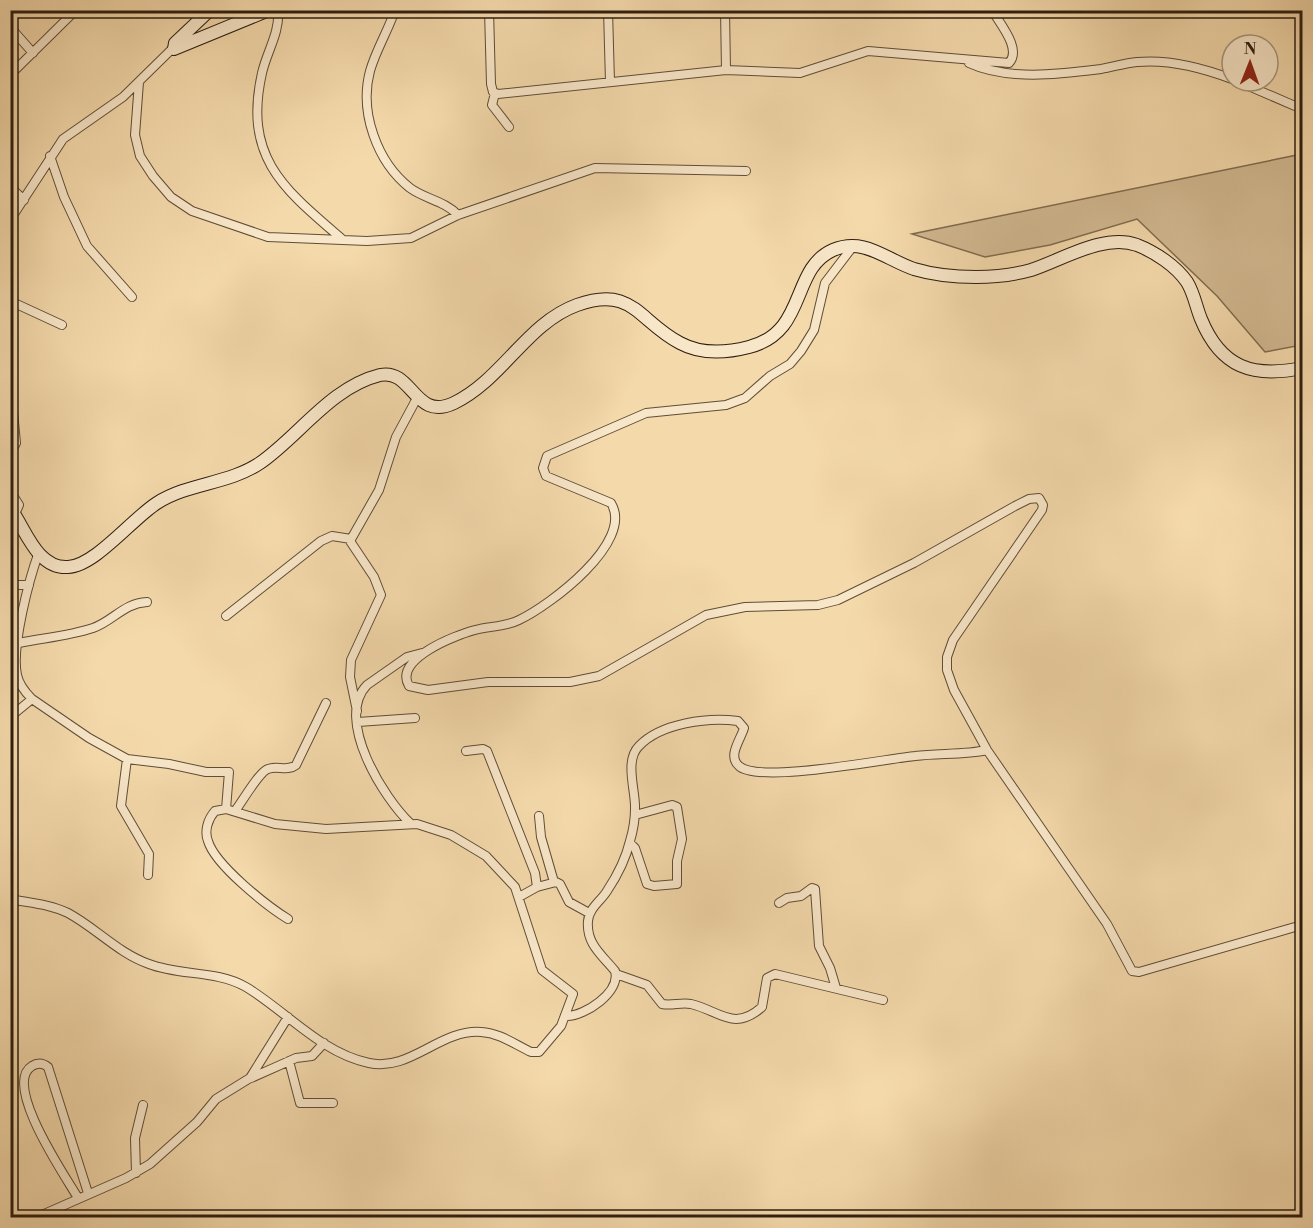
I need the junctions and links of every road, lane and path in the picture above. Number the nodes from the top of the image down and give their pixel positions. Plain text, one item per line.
1 (76, 10) edge
2 (210, 10) edge
3 (269, 10) edge
4 (278, 10) edge
5 (395, 10) edge
6 (489, 10) edge
7 (608, 10) edge
8 (725, 10) edge
9 (992, 10) edge
10 (10, 27) edge
11 (173, 48) junction
12 (33, 53) junction
13 (961, 59) junction
14 (726, 70) junction
15 (1220, 74) edge
16 (10, 75) edge
17 (139, 82) junction
18 (610, 82) junction
19 (495, 93) junction
20 (1265, 93) edge
21 (1302, 109) edge
22 (509, 127) dead end
23 (50, 156) junction
24 (746, 171) dead end
25 (10, 187) edge
26 (24, 200) junction
27 (458, 215) junction
28 (10, 220) edge
29 (342, 239) junction
30 (854, 244) junction
31 (132, 297) dead end
32 (10, 301) edge
33 (62, 325) dead end
34 (1302, 368) edge
35 (10, 380) edge
36 (417, 398) junction
37 (10, 454) edge
38 (10, 491) edge
39 (13, 511) edge
40 (351, 539) junction
41 (39, 552) junction
42 (10, 585) edge
43 (29, 585) junction
44 (147, 602) dead end
45 (226, 616) dead end
46 (19, 643) junction
47 (423, 653) junction
48 (15, 680) edge
49 (32, 699) junction
50 (327, 703) dead end
51 (357, 711) junction
52 (10, 717) edge
53 (415, 718) dead end
54 (358, 722) junction
55 (987, 750) junction
56 (466, 751) dead end
57 (127, 759) junction
58 (231, 810) junction
59 (635, 815) junction
60 (539, 816) dead end
61 (411, 824) junction
62 (630, 843) junction
63 (148, 875) dead end
64 (554, 882) junction
65 (537, 887) junction
66 (519, 897) junction
67 (10, 899) edge
68 (779, 903) dead end
69 (589, 913) junction
70 (288, 919) dead end
71 (1302, 925) edge
72 (616, 975) junction
73 (836, 988) junction
74 (883, 1000) dead end
75 (567, 1016) junction
76 (288, 1017) junction
77 (324, 1043) junction
78 (289, 1061) junction
79 (250, 1078) junction
80 (333, 1103) dead end
81 (143, 1105) dead end
82 (136, 1173) junction
83 (88, 1193) junction
84 (78, 1198) junction
85 (34, 1218) edge

1 - 12 street
2 - 11 street
3 - 11 street
4 - 29 street
5 - 27 street
6 - 19 street
7 - 18 street
8 - 14 street
9 - 13 street
10 - 12 street
11 - 17 street
12 - 16 street
13 - 14 street
13 - 15 street
14 - 18 street
17 - 23 street
17 - 29 street
18 - 19 street
19 - 22 street
20 - 21 street
23 - 26 street
23 - 31 street
24 - 27 street
25 - 26 street
26 - 28 street
27 - 29 street
30 - 34 street
30 - 36 street
30 - 47 street
32 - 33 street
35 - 37 street
36 - 40 street
36 - 41 street
38 - 39 street
39 - 41 street
40 - 45 street
40 - 51 street
41 - 43 street
42 - 43 street
43 - 46 street
44 - 46 street
46 - 48 street
47 - 51 street
47 - 55 street
48 - 49 street
49 - 52 street
49 - 57 street
50 - 58 street
51 - 54 street
53 - 54 street
54 - 61 street
55 - 59 street
55 - 71 street
56 - 65 street
57 - 58 street
57 - 63 street
58 - 61 street
58 - 70 street
59 - 62 street
59 - 62 street
60 - 64 street
61 - 66 street
62 - 69 street
64 - 65 street
64 - 69 street
65 - 66 street
66 - 75 street
67 - 76 street
68 - 73 street
69 - 72 street
72 - 73 street
72 - 75 street
73 - 74 street
75 - 77 street
76 - 77 street
76 - 79 street
77 - 78 street
78 - 79 street
78 - 80 street
79 - 82 street
81 - 82 street
82 - 83 street
83 - 84 street
83 - 84 street
84 - 85 street

